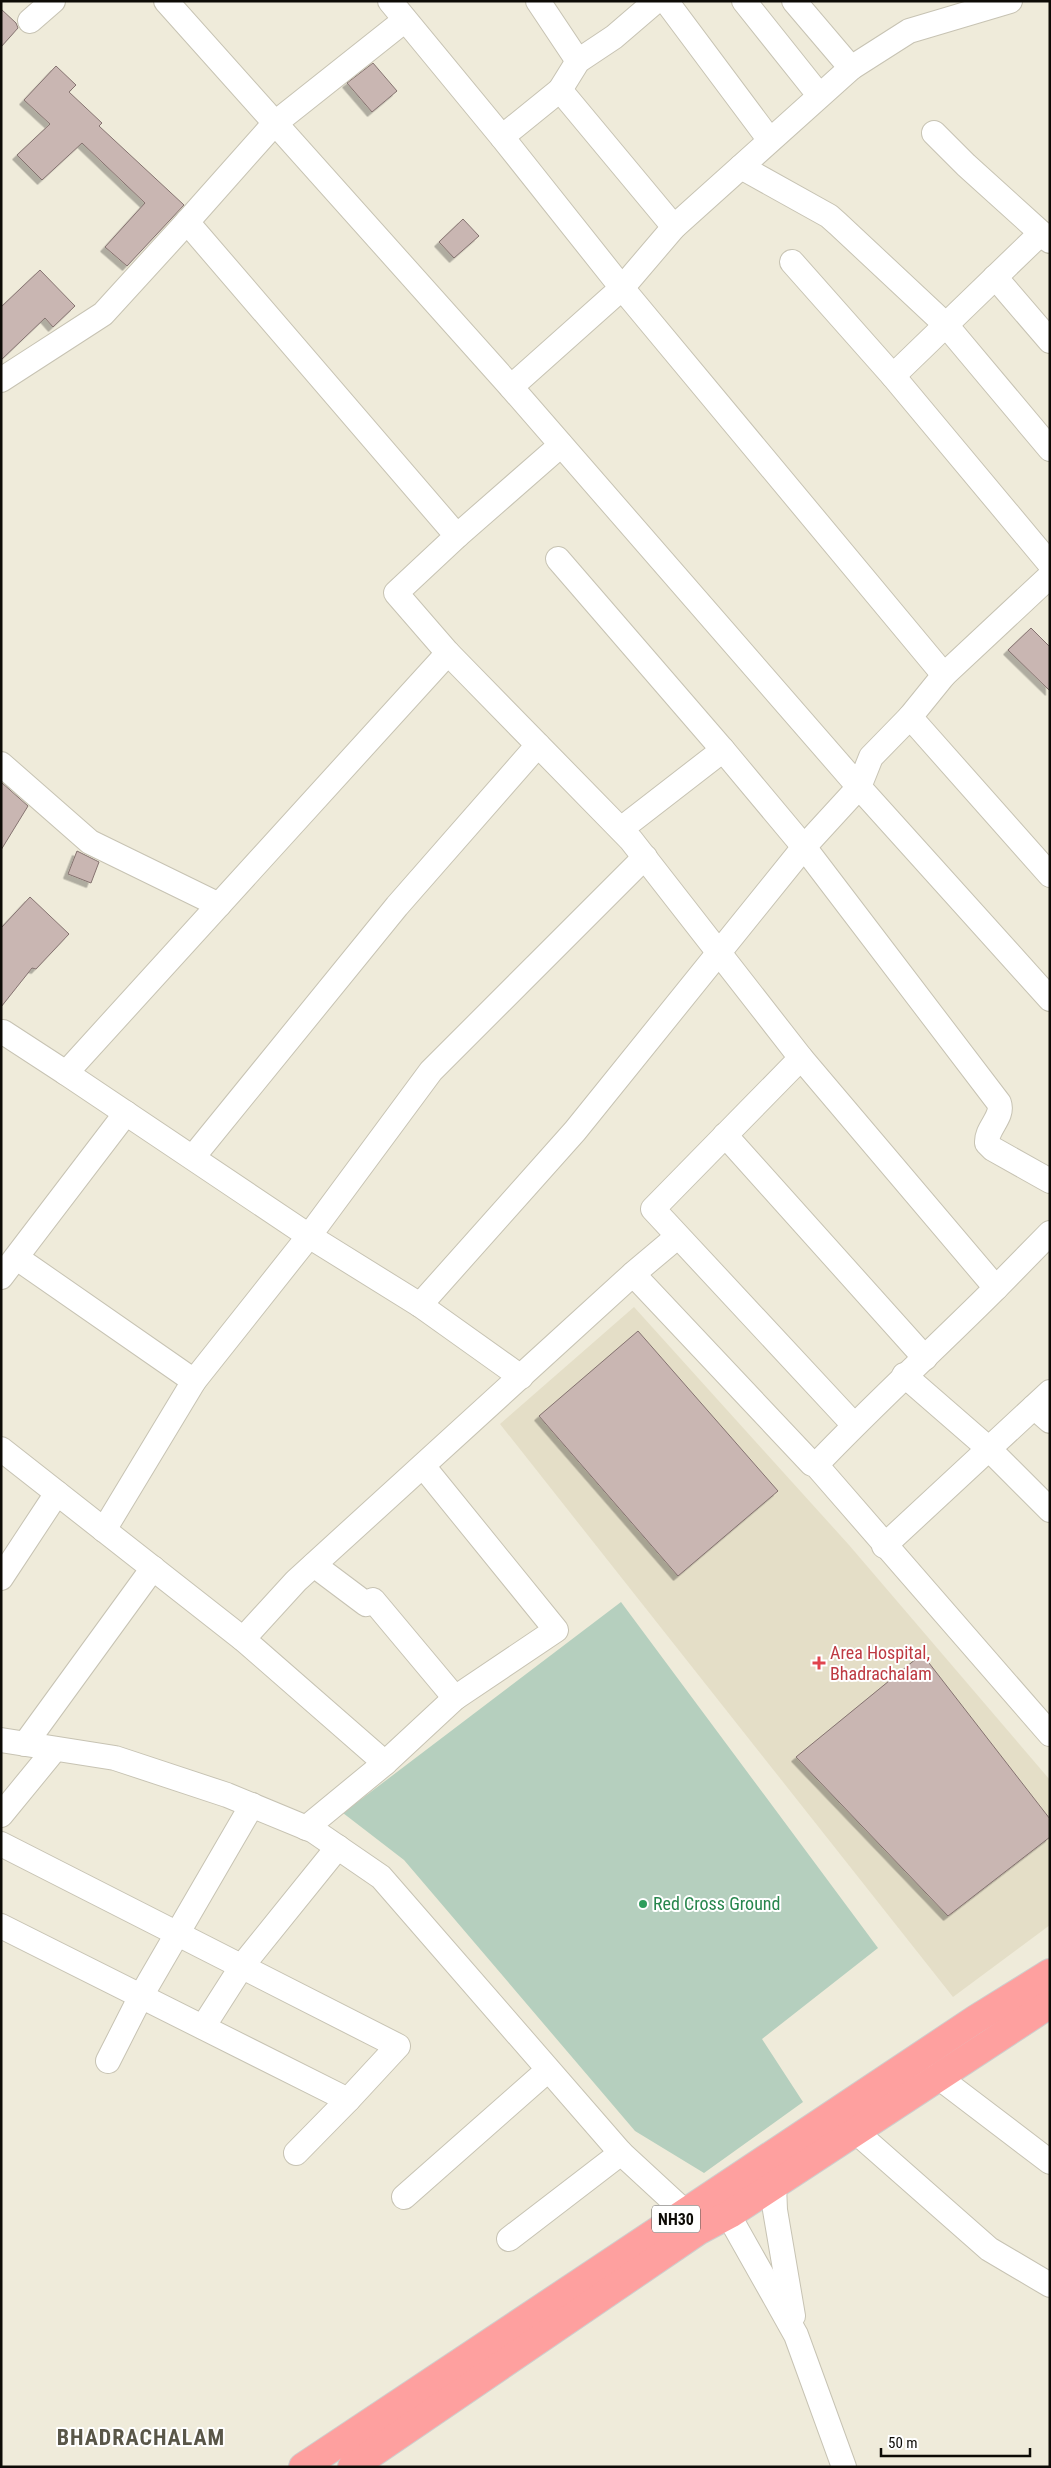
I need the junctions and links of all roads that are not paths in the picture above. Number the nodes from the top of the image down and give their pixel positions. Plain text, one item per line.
1 (53, 1) edge
2 (166, 1) edge
3 (390, 1) edge
4 (538, 1) edge
5 (656, 1) edge
6 (666, 1) edge
7 (744, 1) edge
8 (794, 1) edge
9 (1010, 1) edge
10 (952, 9) edge
11 (405, 20) junction
12 (30, 21) dead end
13 (578, 61) junction
14 (851, 68) junction
15 (560, 90) junction
16 (820, 95) junction
17 (274, 124) junction
18 (934, 133) dead end
19 (502, 137) junction
20 (769, 140) junction
21 (741, 167) junction
22 (187, 222) junction
23 (674, 227) junction
24 (1045, 237) edge
25 (792, 262) dead end
26 (995, 277) junction
27 (622, 288) junction
28 (946, 325) junction
29 (1050, 341) edge
30 (893, 376) junction
31 (1, 380) edge
32 (511, 387) junction
33 (561, 445) junction
34 (1050, 450) edge
35 (457, 536) junction
36 (558, 559) dead end
37 (1050, 564) edge
38 (1050, 576) edge
39 (448, 653) junction
40 (944, 675) junction
41 (910, 717) junction
42 (538, 745) junction
43 (723, 750) junction
44 (1, 764) edge
45 (859, 787) junction
46 (621, 829) junction
47 (804, 847) junction
48 (645, 857) junction
49 (1050, 874) edge
50 (219, 905) junction
51 (718, 952) junction
52 (1050, 999) edge
53 (2, 1033) edge
54 (801, 1058) junction
55 (66, 1073) junction
56 (126, 1113) junction
57 (725, 1135) junction
58 (192, 1157) junction
59 (1050, 1181) edge
60 (1050, 1233) edge
61 (309, 1236) junction
62 (677, 1237) junction
63 (17, 1258) junction
64 (633, 1274) junction
65 (1, 1277) edge
66 (996, 1288) junction
67 (420, 1305) junction
68 (925, 1358) junction
69 (904, 1375) junction
70 (521, 1377) junction
71 (194, 1380) junction
72 (1044, 1407) edge
73 (854, 1425) junction
74 (988, 1448) junction
75 (1, 1449) edge
76 (816, 1465) junction
77 (423, 1466) junction
78 (57, 1493) junction
79 (1050, 1510) edge
80 (104, 1530) junction
81 (884, 1546) junction
82 (314, 1565) junction
83 (153, 1568) junction
84 (1, 1578) edge
85 (242, 1639) junction
86 (455, 1698) junction
87 (1050, 1734) edge
88 (1, 1740) edge
89 (25, 1744) junction
90 (55, 1748) junction
91 (385, 1763) junction
92 (252, 1805) junction
93 (1, 1815) edge
94 (306, 1828) junction
95 (1, 1844) edge
96 (338, 1847) junction
97 (1, 1926) edge
98 (178, 1934) junction
99 (242, 1966) junction
100 (1050, 1973) edge
101 (141, 1996) junction
102 (1050, 2004) edge
103 (202, 2027) junction
104 (108, 2061) dead end
105 (548, 2070) junction
106 (937, 2076) junction
107 (348, 2100) junction
108 (855, 2131) junction
109 (296, 2153) dead end
110 (621, 2153) junction
111 (1050, 2162) edge
112 (767, 2174) junction
113 (404, 2197) dead end
114 (722, 2203) junction
115 (691, 2222) junction
116 (509, 2239) dead end
117 (1050, 2285) edge
118 (796, 2335) junction
119 (842, 2466) edge
120 (303, 2467) edge
121 (352, 2467) edge

1 - 12 street
2 - 17 street
3 - 11 street
4 - 13 street
5 - 13 street
6 - 20 street
7 - 16 street
8 - 14 street
9 - 10 street
10 - 14 street
11 - 17 street
11 - 19 street
13 - 15 street
14 - 16 street
15 - 19 street
15 - 23 street
16 - 20 street
17 - 22 street
17 - 32 street
18 - 24 street
19 - 27 street
20 - 21 street
21 - 23 street
21 - 28 street
22 - 31 street
22 - 35 street
23 - 27 street
24 - 26 street
25 - 30 street
26 - 28 street
26 - 29 street
27 - 32 street
27 - 40 street
28 - 30 street
28 - 34 street
30 - 37 street
32 - 33 street
33 - 35 street
33 - 45 street
35 - 39 street
36 - 43 street
38 - 40 street
39 - 42 street
39 - 50 street
40 - 41 street
41 - 45 street
41 - 49 street
42 - 46 street
42 - 58 street
43 - 46 street
43 - 47 street
44 - 50 street
45 - 47 street
45 - 52 street
46 - 48 street
47 - 51 street
47 - 59 street
48 - 51 street
48 - 61 street
50 - 55 street
51 - 54 street
51 - 67 street
53 - 55 street
54 - 57 street
54 - 66 street
55 - 56 street
56 - 58 street
56 - 63 street
57 - 62 street
57 - 68 street
58 - 61 street
60 - 66 street
61 - 67 street
61 - 71 street
62 - 64 street
62 - 73 street
63 - 65 street
63 - 71 street
64 - 70 street
64 - 76 street
66 - 68 street
67 - 70 street
68 - 69 street
69 - 73 street
69 - 74 street
70 - 77 street
71 - 80 street
72 - 74 street
73 - 76 street
74 - 79 street
74 - 81 street
75 - 78 street
76 - 81 street
77 - 82 street
77 - 86 street
78 - 80 street
78 - 84 street
80 - 83 street
81 - 87 street
82 - 85 street
82 - 86 street
83 - 85 street
83 - 89 street
85 - 91 street
86 - 91 street
88 - 89 street
89 - 90 street
90 - 92 street
90 - 93 street
91 - 94 street
92 - 94 street
92 - 98 street
94 - 96 street
95 - 98 street
96 - 99 street
96 - 105 street
97 - 101 street
98 - 99 street
98 - 101 street
99 - 103 street
99 - 107 street
100 - 112 highway, NH30
101 - 103 street
101 - 104 street
102 - 106 highway, NH30
103 - 107 street
105 - 110 street
105 - 113 street
106 - 108 highway, NH30
106 - 111 street
107 - 109 street
108 - 112 highway, NH30
108 - 117 street
110 - 115 street
110 - 116 street
112 - 114 highway, NH30
112 - 118 street
114 - 115 highway, NH30
114 - 118 street
115 - 120 highway, NH30
115 - 121 highway, NH30
118 - 119 street

